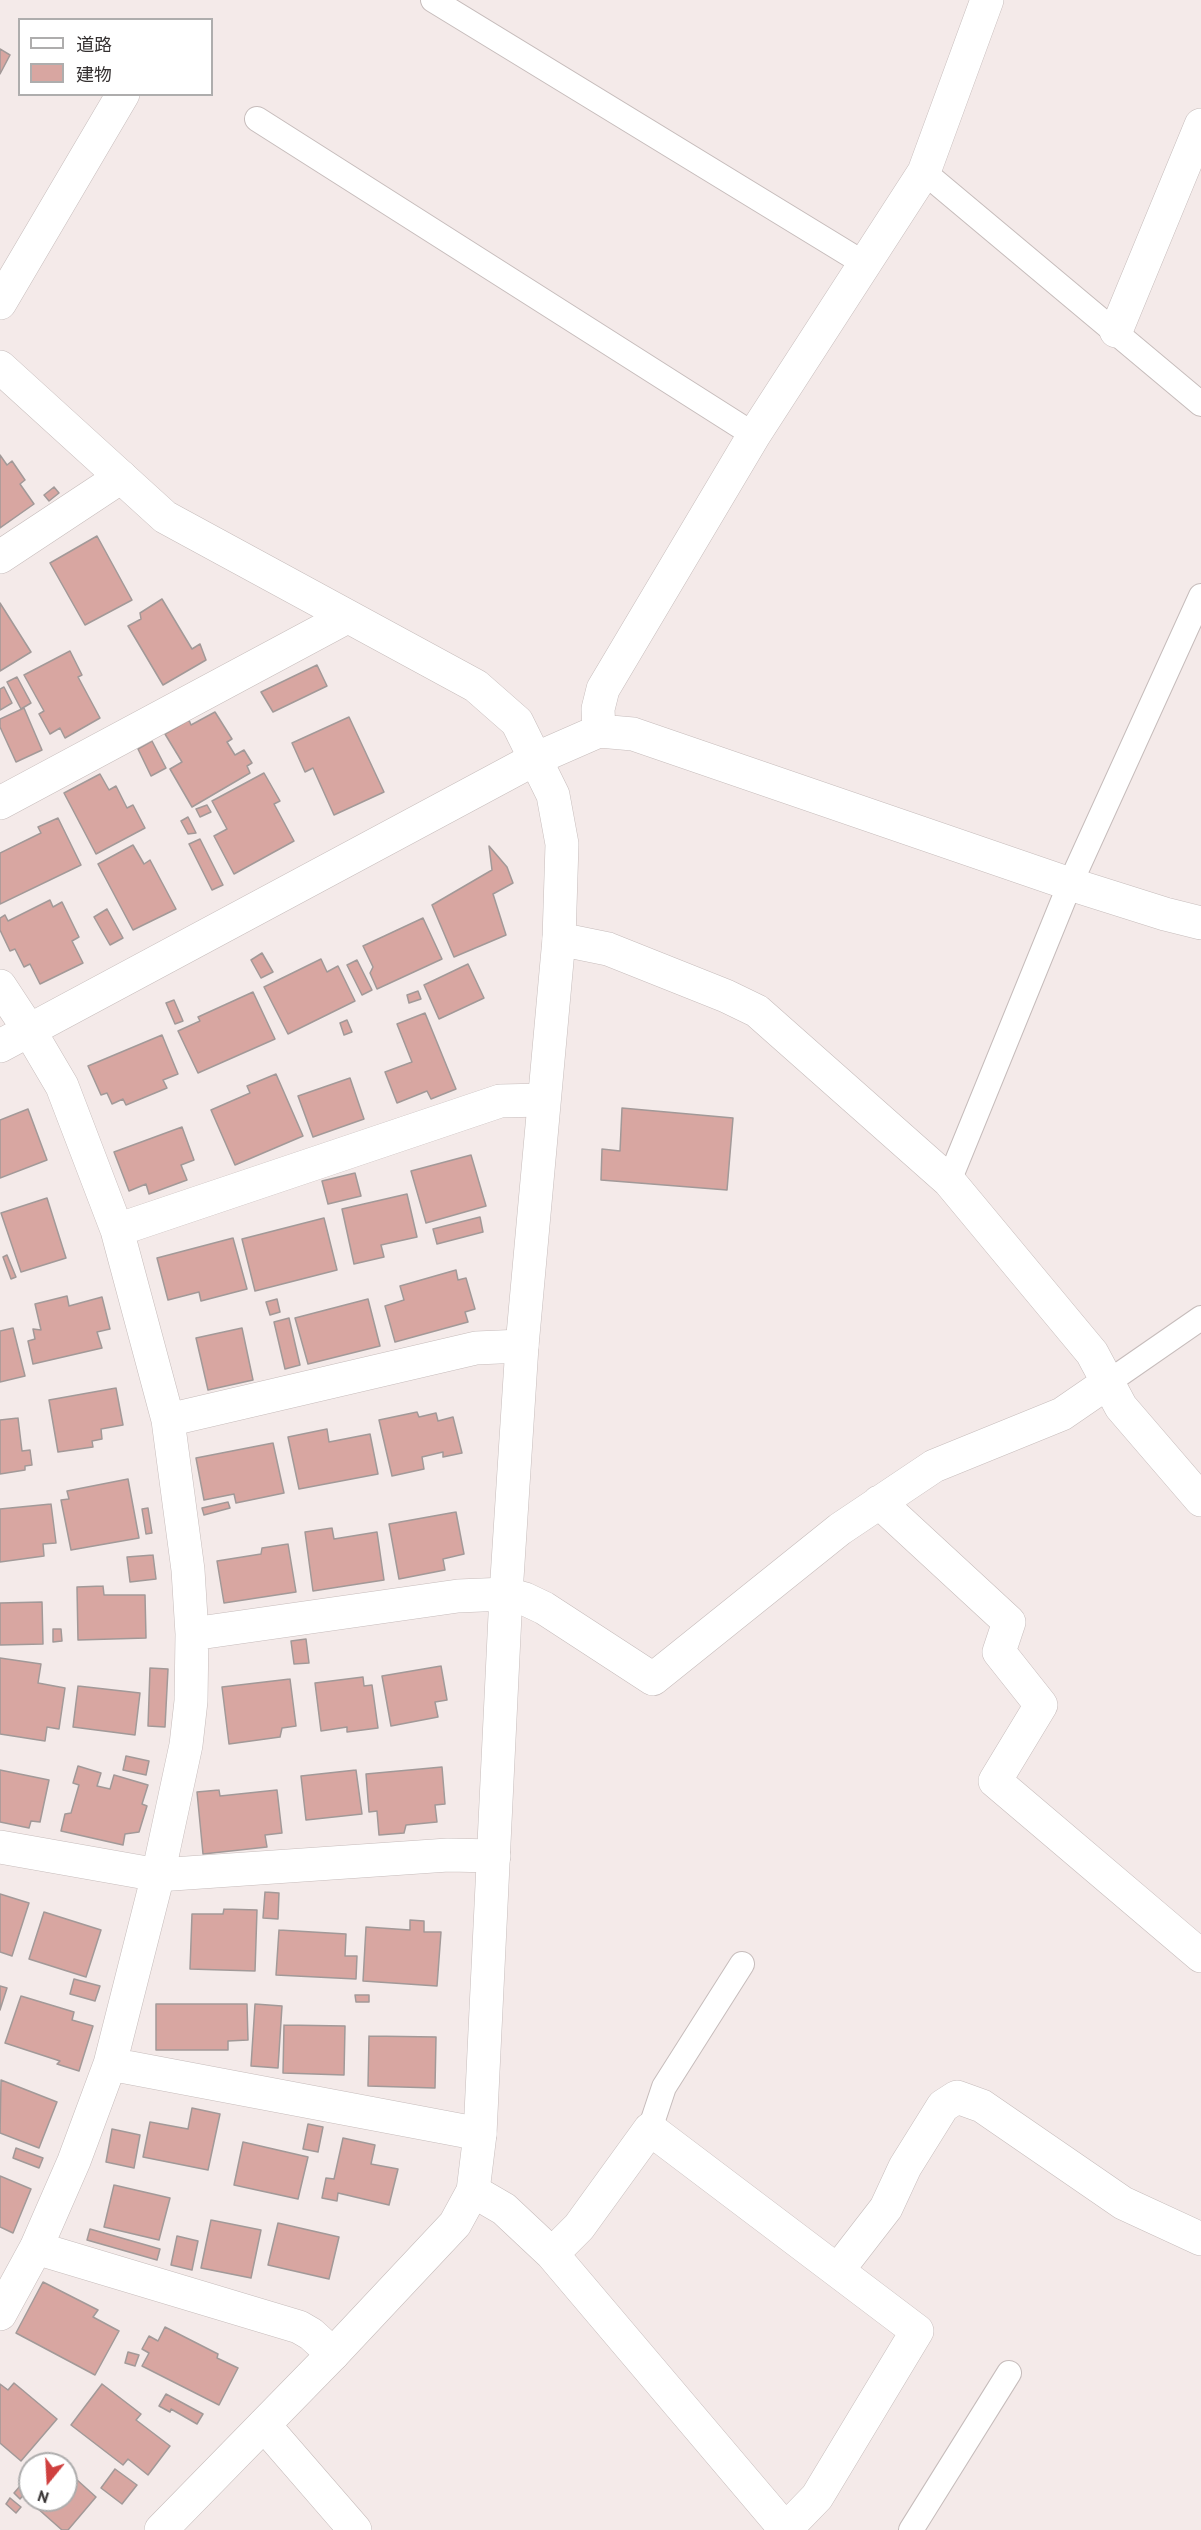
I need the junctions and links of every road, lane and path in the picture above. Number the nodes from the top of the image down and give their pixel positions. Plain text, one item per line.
1 (433, 0) edge
2 (987, 0) edge
3 (122, 96) edge
4 (257, 119) dead end
5 (1201, 125) edge
6 (924, 172) junction
7 (865, 264) junction
8 (0, 303) edge
9 (1116, 331) junction
10 (0, 367) edge
11 (1201, 404) edge
12 (754, 435) junction
13 (121, 477) junction
14 (0, 557) edge
15 (1201, 596) edge
16 (347, 617) junction
17 (599, 731) junction
18 (535, 759) junction
19 (0, 803) edge
20 (1070, 884) junction
21 (1201, 923) edge
22 (559, 939) junction
23 (0, 987) edge
24 (29, 1030) junction
25 (0, 1046) edge
26 (543, 1100) junction
27 (949, 1181) junction
28 (117, 1230) junction
29 (1201, 1318) edge
30 (522, 1346) junction
31 (1110, 1381) junction
32 (168, 1420) junction
33 (1201, 1500) edge
34 (879, 1502) junction
35 (506, 1594) junction
36 (192, 1634) junction
37 (0, 1847) edge
38 (494, 1856) junction
39 (158, 1875) junction
40 (1201, 1956) edge
41 (742, 1964) dead end
42 (110, 2064) junction
43 (650, 2129) junction
44 (480, 2134) junction
45 (473, 2191) junction
46 (1201, 2239) edge
47 (36, 2248) junction
48 (552, 2254) junction
49 (838, 2270) junction
50 (0, 2314) edge
51 (333, 2354) junction
52 (1009, 2373) dead end
53 (264, 2425) junction
54 (161, 2530) edge
55 (355, 2530) edge
56 (785, 2530) edge
57 (911, 2530) edge

1 - 7 lane
2 - 6 street
3 - 8 street
4 - 12 lane
5 - 9 street
6 - 7 street
6 - 9 lane
7 - 12 street
9 - 11 lane
10 - 13 street
12 - 17 street
13 - 14 street
13 - 16 street
15 - 20 lane
16 - 18 street
16 - 19 street
17 - 18 street
17 - 20 street
18 - 22 street
18 - 24 street
20 - 21 street
20 - 27 lane
22 - 26 street
22 - 27 street
23 - 24 street
24 - 25 street
24 - 28 street
26 - 28 street
26 - 30 street
27 - 31 street
28 - 32 street
29 - 31 lane
30 - 32 street
30 - 35 street
31 - 33 street
31 - 34 street
32 - 36 street
34 - 35 street
34 - 40 street
35 - 36 street
35 - 38 street
36 - 39 street
37 - 39 street
38 - 39 street
38 - 44 street
39 - 42 street
41 - 43 lane
42 - 44 street
42 - 47 street
43 - 48 street
43 - 49 street
44 - 45 street
45 - 48 street
45 - 51 street
46 - 49 street
47 - 50 street
47 - 51 street
48 - 56 street
49 - 56 street
51 - 53 street
52 - 57 lane
53 - 54 street
53 - 55 street

